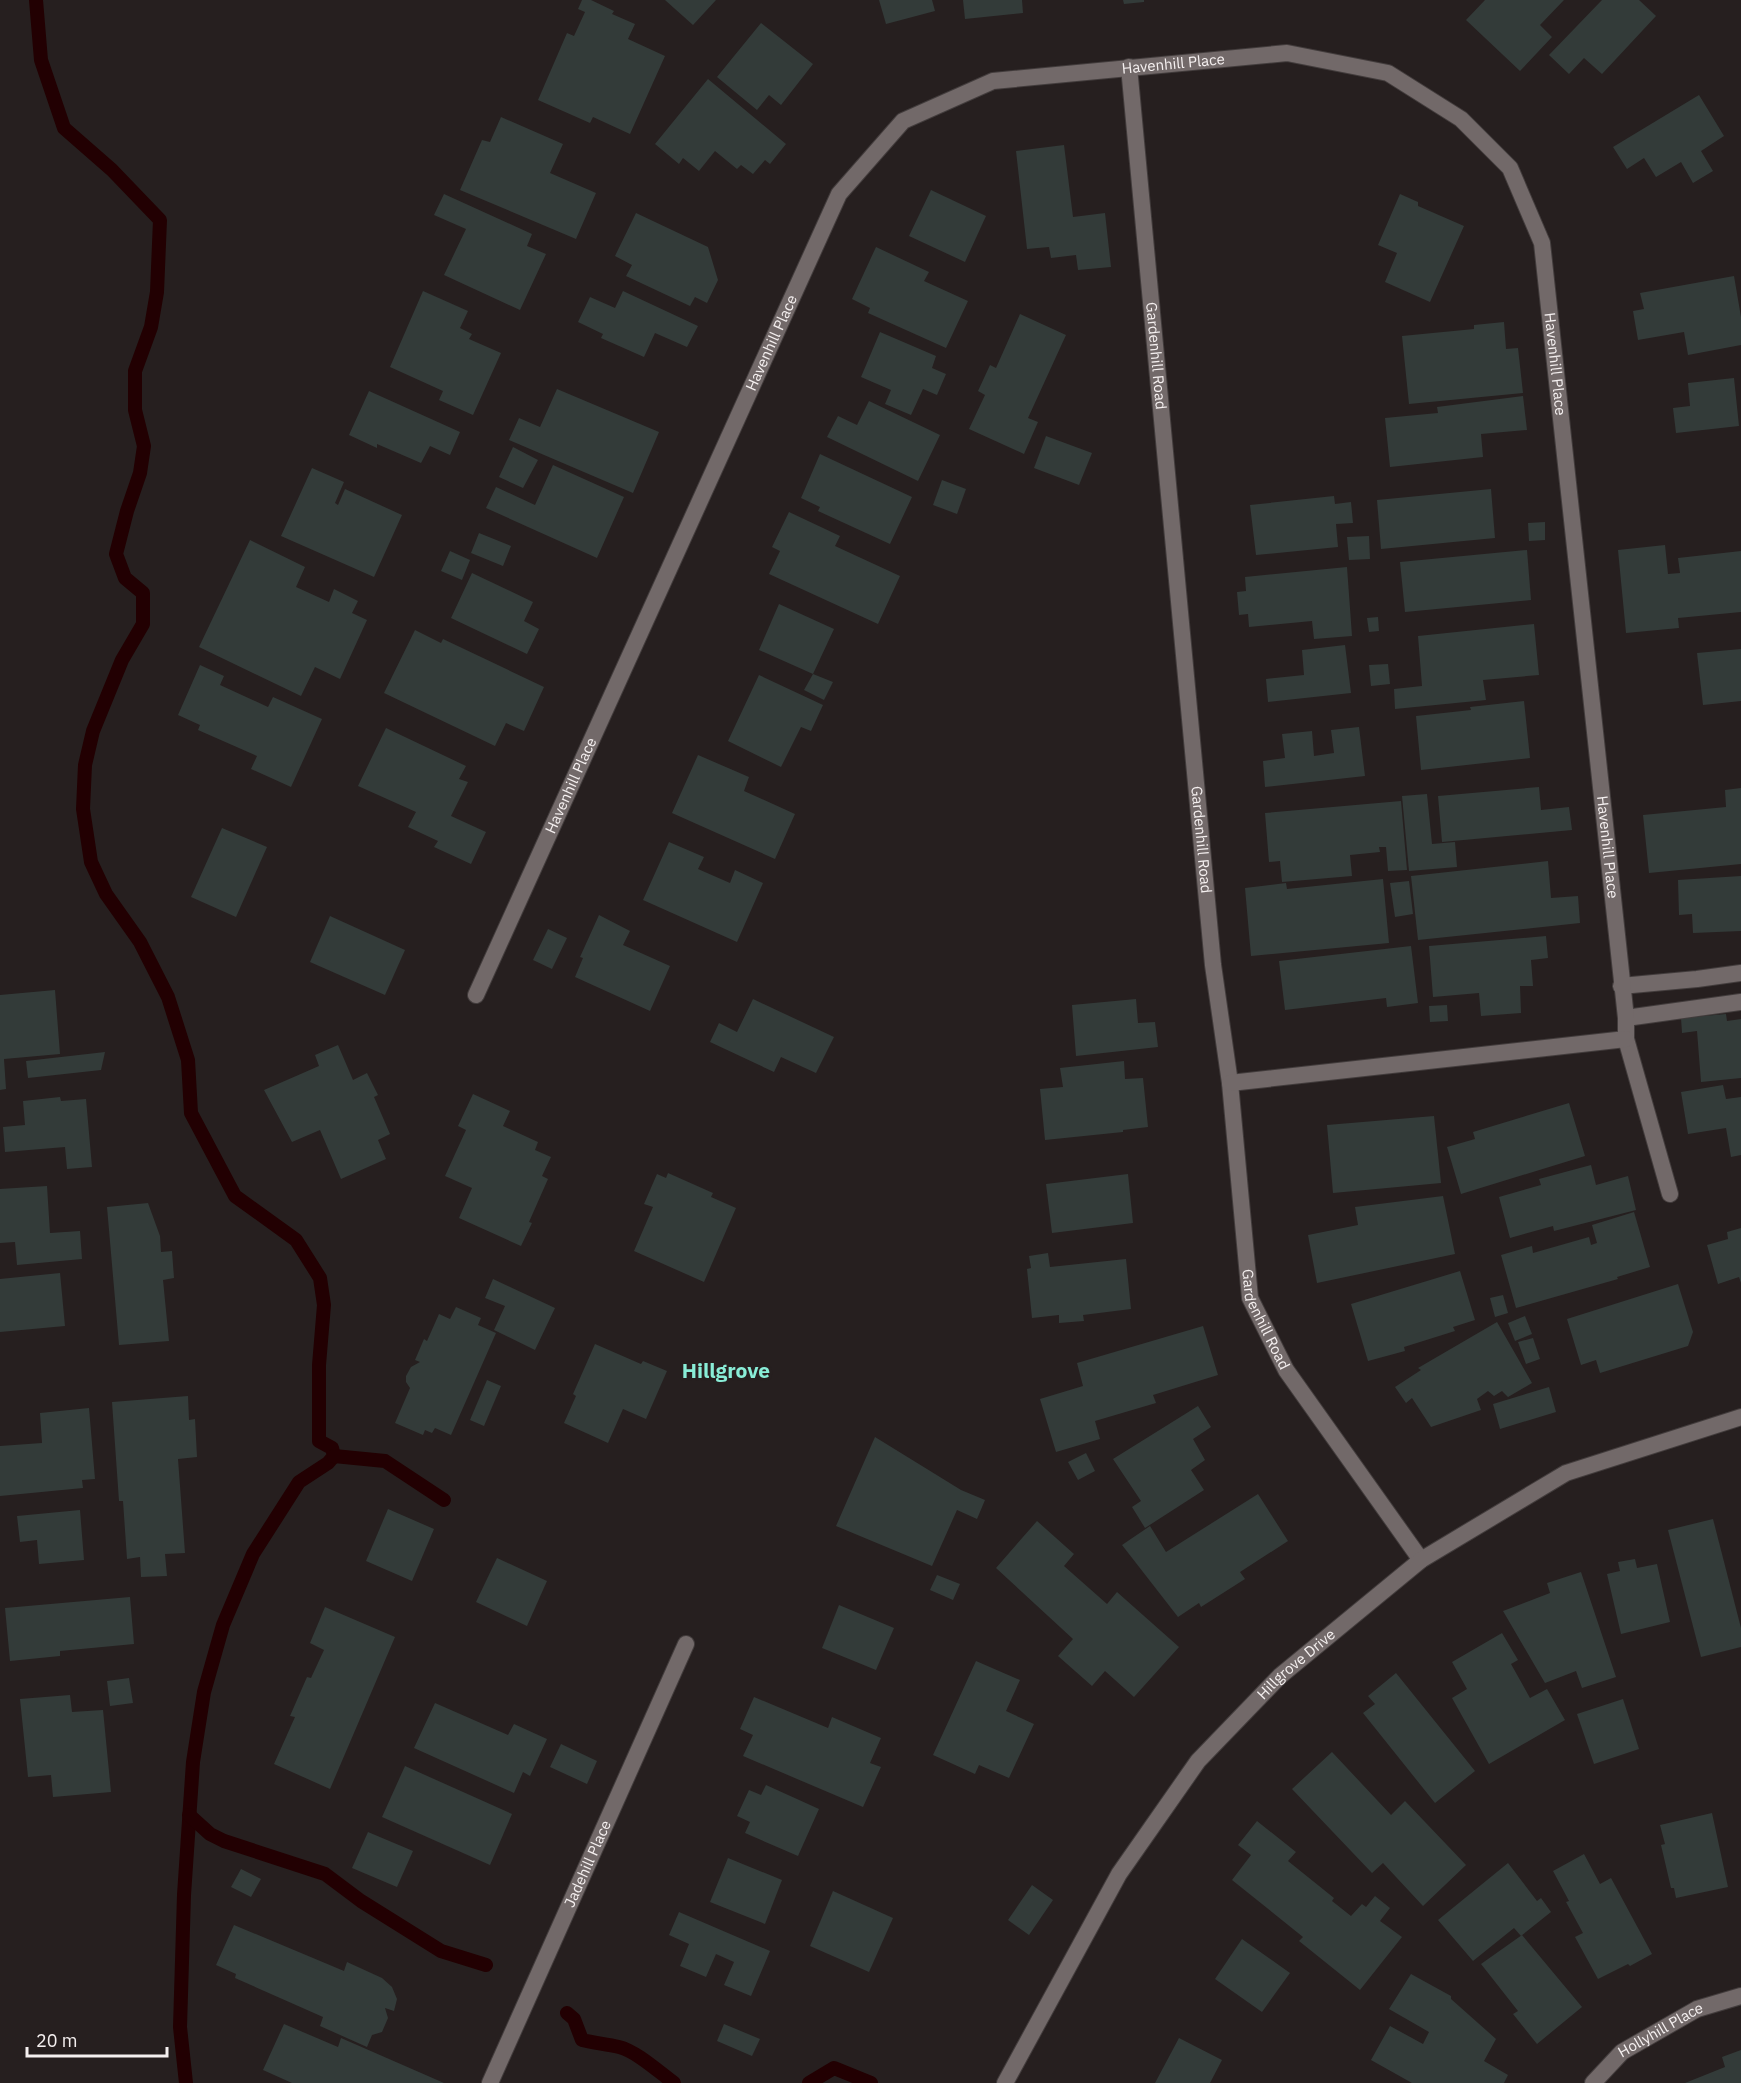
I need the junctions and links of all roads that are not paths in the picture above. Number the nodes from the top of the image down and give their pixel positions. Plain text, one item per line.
1 (1129, 67) junction
2 (1741, 973) edge
3 (1621, 986) junction
4 (476, 995) dead end
5 (1741, 1002) edge
6 (1626, 1018) junction
7 (1626, 1039) junction
8 (1230, 1083) junction
9 (1670, 1194) dead end
10 (1741, 1417) edge
11 (1421, 1560) junction
12 (686, 1644) dead end
13 (1741, 1995) edge
14 (490, 2083) edge
15 (1005, 2083) edge
16 (1593, 2083) edge

1 - 3 street, Havenhill Place
1 - 4 street, Havenhill Place
1 - 8 street, Gardenhill Road
2 - 3 street
3 - 6 street, Havenhill Place
5 - 6 street
6 - 7 street, Havenhill Place
7 - 8 street
7 - 9 street, Havenhill Place
8 - 11 street, Gardenhill Road
10 - 11 street, Hillgrove Drive
11 - 15 street, Hillgrove Drive
12 - 14 street, Jadehill Place
13 - 16 street, Hollyhill Place

